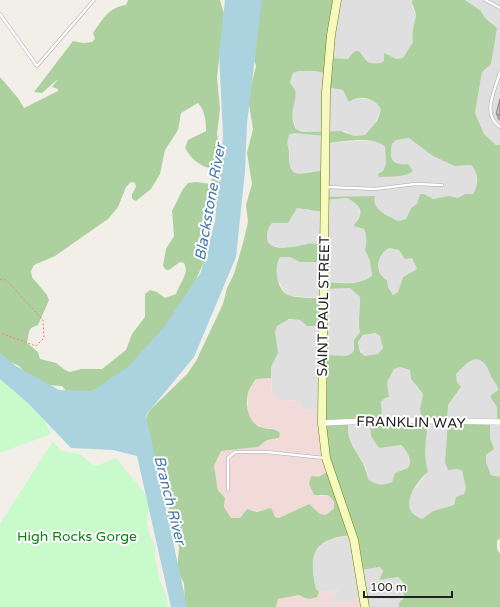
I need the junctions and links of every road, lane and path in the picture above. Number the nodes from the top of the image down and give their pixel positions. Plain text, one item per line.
1 (94, 0) edge
2 (337, 0) edge
3 (485, 0) edge
4 (500, 8) edge
5 (0, 14) edge
6 (500, 72) edge
7 (500, 128) edge
8 (442, 185) dead end
9 (325, 186) junction
10 (0, 279) edge
11 (0, 333) edge
12 (322, 422) junction
13 (500, 422) edge
14 (326, 458) junction
15 (228, 490) dead end
16 (365, 607) edge

1 - 5 lane
2 - 9 main road, SAINT PAUL STREET
3 - 4 lane
6 - 7 lane
8 - 9 lane
9 - 12 main road, SAINT PAUL STREET
10 - 11 path
12 - 13 street, FRANKLIN WAY
12 - 14 main road, SAINT PAUL STREET
14 - 15 lane
14 - 16 main road, SAINT PAUL STREET

